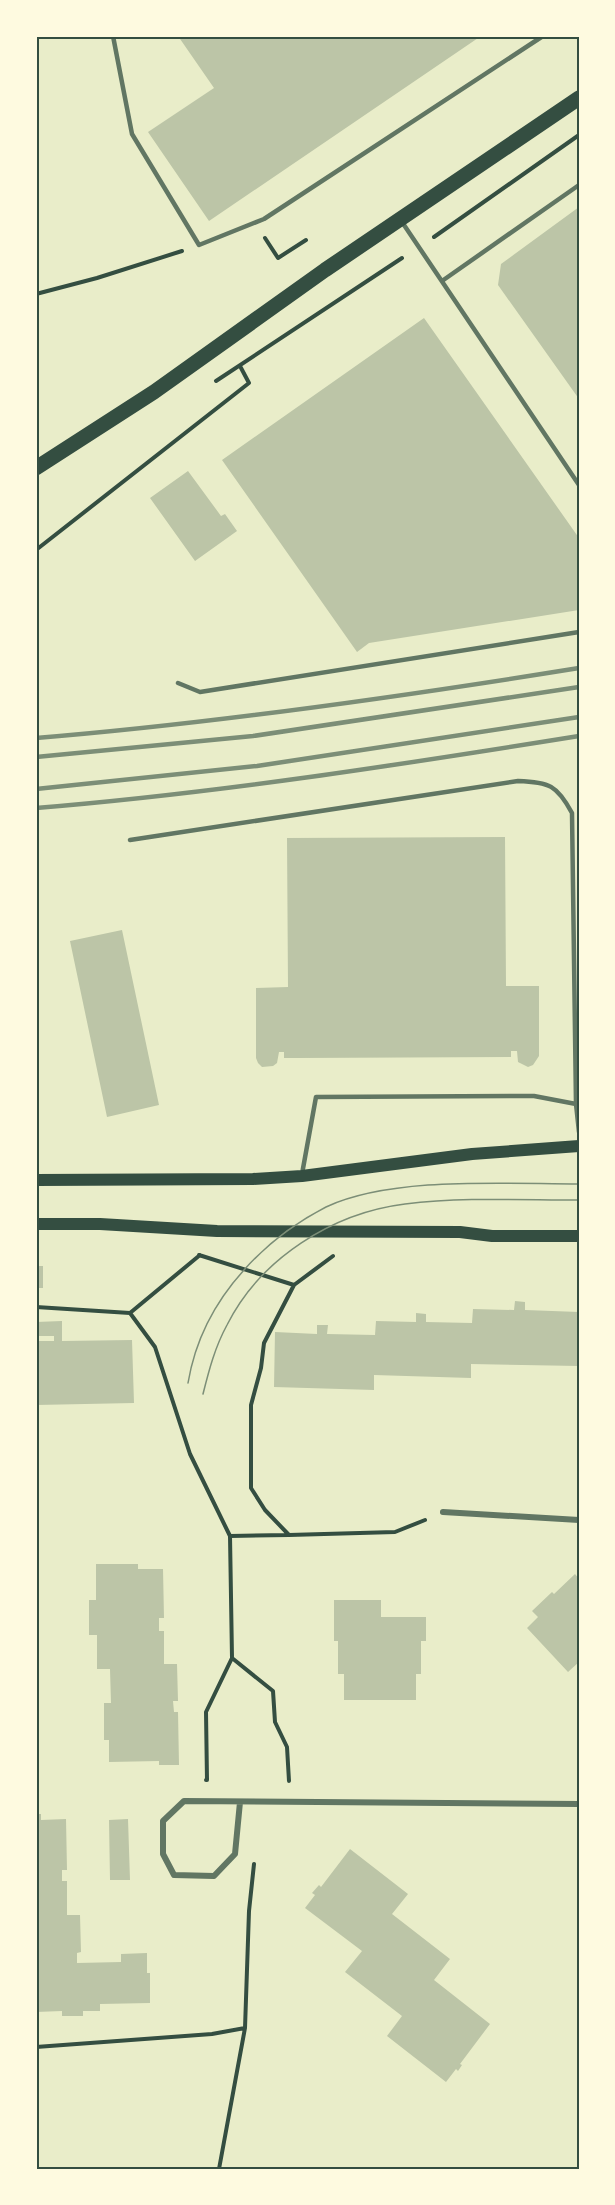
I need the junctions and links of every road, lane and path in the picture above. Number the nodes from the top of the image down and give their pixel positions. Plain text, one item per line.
1 (113, 36) edge
2 (543, 36) edge
3 (535, 38) edge
4 (579, 98) edge
5 (579, 135) edge
6 (579, 185) edge
7 (401, 220) junction
8 (255, 222) junction
9 (306, 240) dead end
10 (199, 245) junction
11 (419, 247) junction
12 (442, 281) junction
13 (36, 294) edge
14 (240, 366) junction
15 (211, 385) dead end
16 (36, 468) edge
17 (579, 485) edge
18 (36, 550) edge
19 (579, 632) edge
20 (178, 684) dead end
21 (130, 840) dead end
22 (576, 1013) edge
23 (576, 1104) junction
24 (579, 1132) edge
25 (579, 1146) edge
26 (302, 1176) junction
27 (36, 1180) edge
28 (36, 1224) edge
29 (579, 1236) edge
30 (192, 1253) dead end
31 (200, 1256) junction
32 (319, 1268) dead end
33 (294, 1286) junction
34 (36, 1307) edge
35 (130, 1313) junction
36 (443, 1512) joint
37 (579, 1520) edge
38 (289, 1535) junction
39 (230, 1536) junction
40 (232, 1658) junction
41 (199, 1780) dead end
42 (240, 1803) junction
43 (290, 1803) junction
44 (579, 1804) edge
45 (255, 1858) dead end
46 (245, 2028) junction
47 (36, 2047) edge
48 (219, 2169) edge

1 - 10 lane
2 - 3 lane
3 - 8 lane
4 - 7 main road
5 - 11 path
6 - 12 lane
7 - 11 lane
7 - 16 main road
8 - 9 path
8 - 10 lane
10 - 13 path
11 - 12 lane
11 - 14 path
12 - 17 lane
14 - 15 path
14 - 18 path
19 - 20 lane
21 - 22 lane
22 - 23 lane
23 - 24 lane
23 - 26 lane
25 - 26 main road
26 - 27 main road
28 - 29 main road
30 - 31 path
31 - 33 path
31 - 35 path
32 - 33 path
33 - 38 path
34 - 35 path
35 - 39 path
36 - 37 street
36 - 38 path
38 - 39 path
39 - 40 path
40 - 41 path
40 - 43 path
42 - 42 street
42 - 43 street
43 - 44 street
45 - 46 path
46 - 47 path
46 - 48 path

